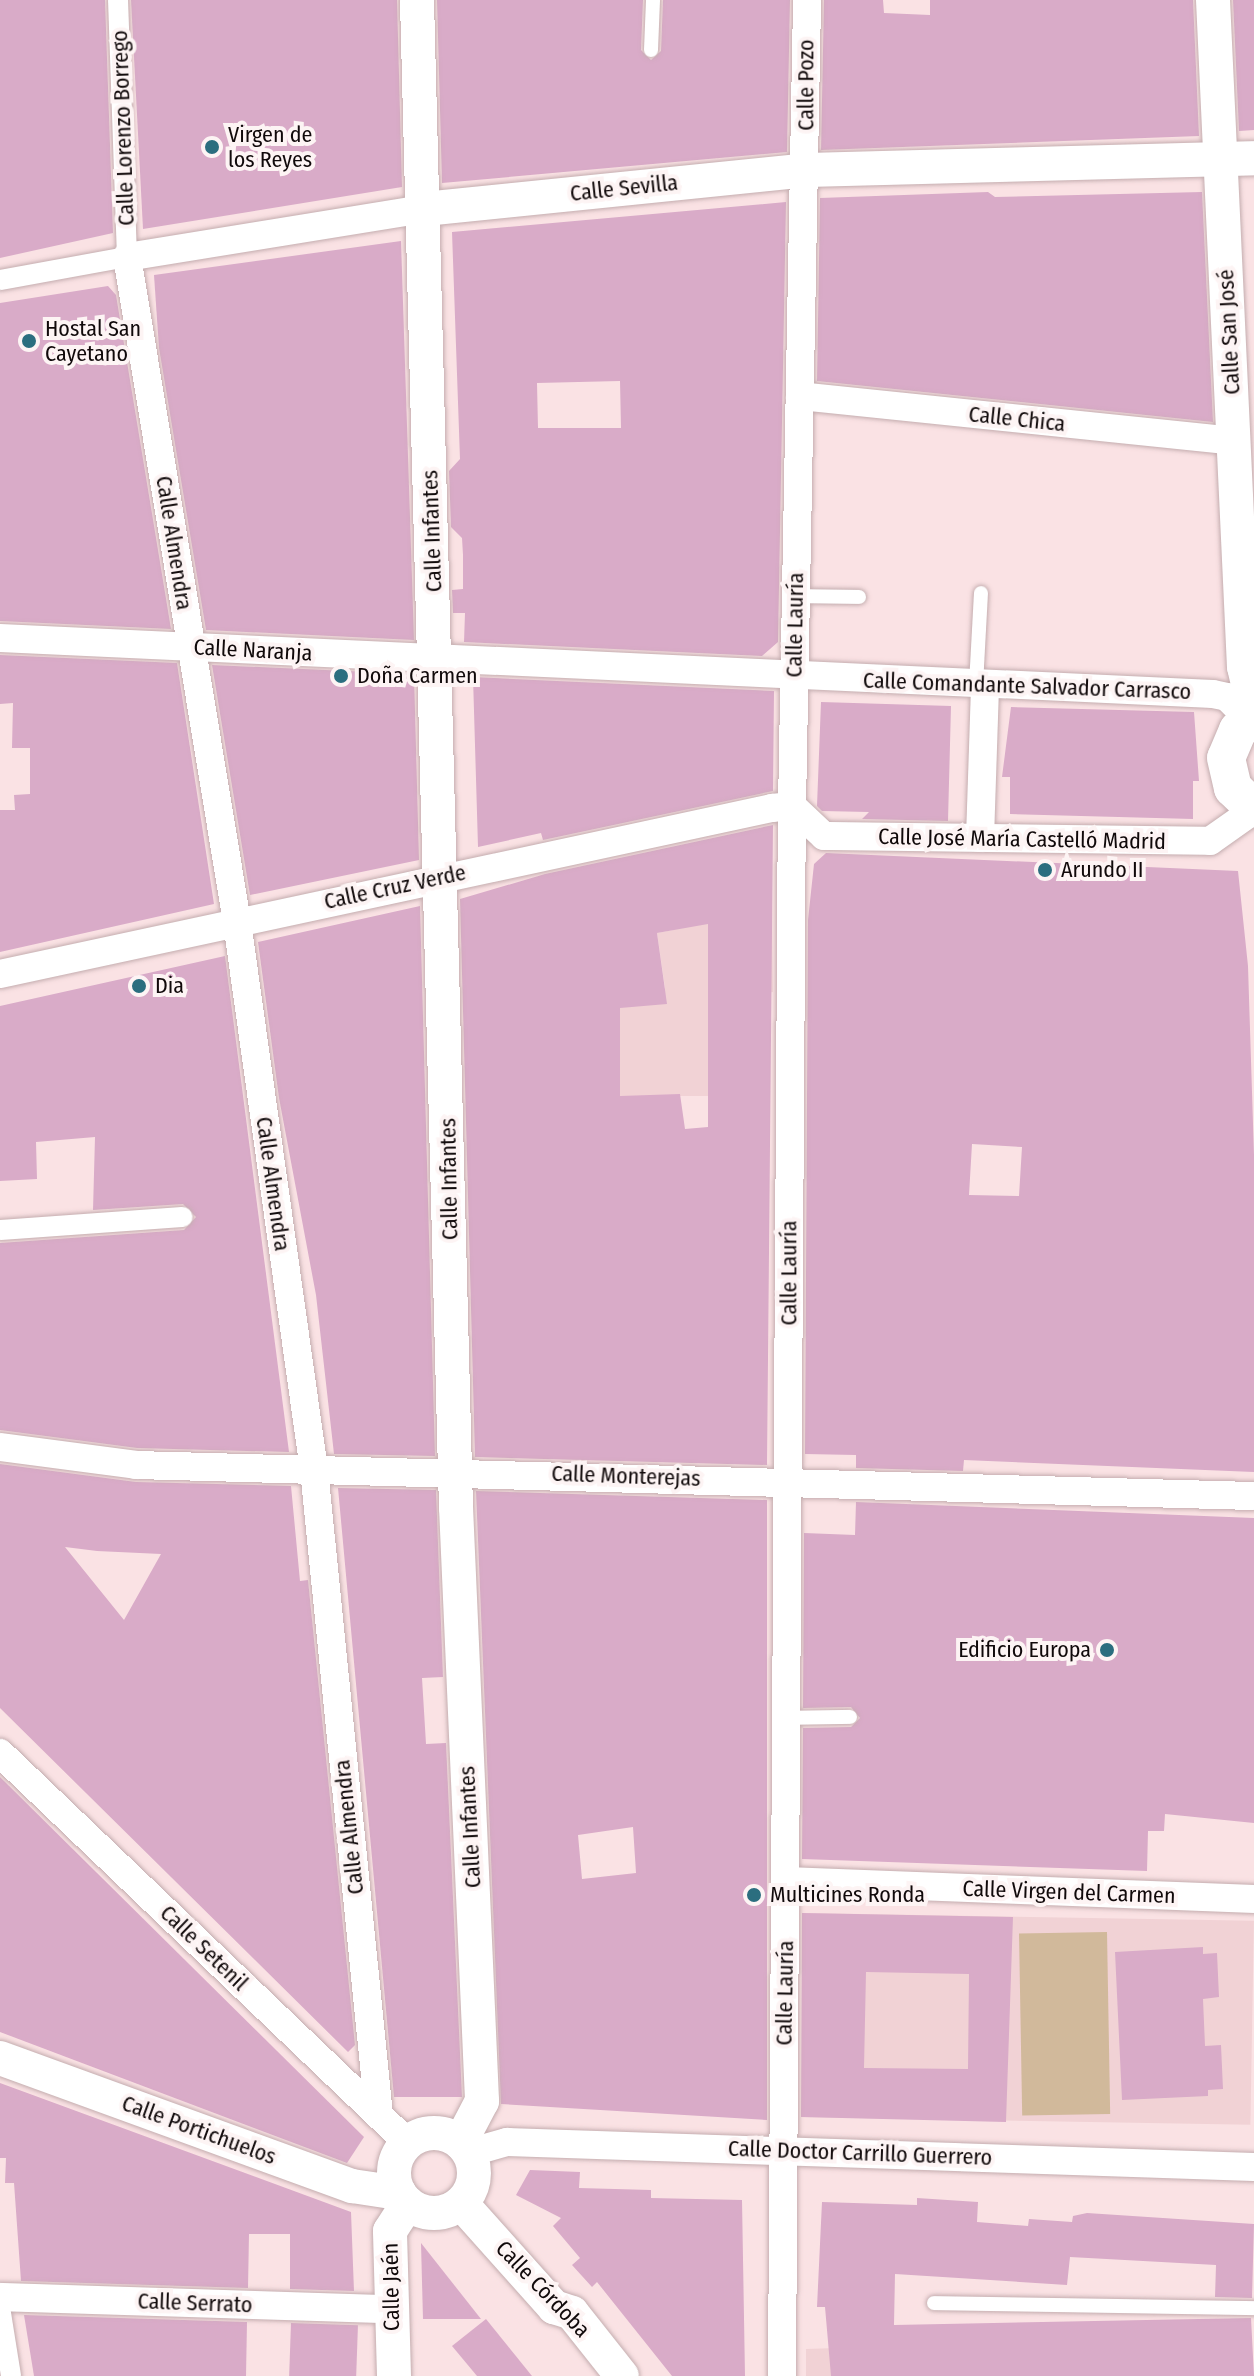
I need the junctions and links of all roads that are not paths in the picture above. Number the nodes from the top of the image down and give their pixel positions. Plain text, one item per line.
1 (118, 0) edge
2 (417, 0) edge
3 (653, 0) edge
4 (807, 0) edge
5 (1213, 0) edge
6 (651, 50) dead end
7 (1254, 158) edge
8 (1218, 160) junction
9 (805, 170) junction
10 (424, 209) junction
11 (127, 257) junction
12 (0, 280) edge
13 (800, 396) junction
14 (1235, 441) junction
15 (981, 593) dead end
16 (795, 596) junction
17 (859, 597) dead end
18 (0, 638) edge
19 (190, 647) junction
20 (436, 659) junction
21 (794, 672) junction
22 (981, 685) junction
23 (1253, 716) edge
24 (792, 806) junction
25 (1254, 809) edge
26 (980, 838) junction
27 (442, 876) junction
28 (237, 922) junction
29 (0, 974) edge
30 (183, 1217) dead end
31 (0, 1230) edge
32 (0, 1447) edge
33 (314, 1470) junction
34 (455, 1470) junction
35 (788, 1482) junction
36 (1254, 1496) edge
37 (850, 1717) dead end
38 (785, 1718) junction
39 (0, 1753) edge
40 (787, 1881) junction
41 (1254, 1899) edge
42 (0, 2058) edge
43 (379, 2115) junction
44 (408, 2143) junction
45 (464, 2148) junction
46 (784, 2150) junction
47 (1254, 2167) edge
48 (404, 2198) junction
49 (461, 2203) junction
50 (0, 2297) edge
51 (934, 2303) dead end
52 (0, 2307) edge
53 (1254, 2308) edge
54 (391, 2309) junction
55 (11, 2376) edge
56 (394, 2376) edge
57 (622, 2376) edge
58 (782, 2376) edge

1 - 11 street, Calle Lorenzo Borrego
2 - 10 street, Calle Infantes
3 - 6 lane
4 - 9 street, Calle Pozo
5 - 8 street, Calle San José
7 - 8 street, Calle Sevilla
8 - 9 street, Calle Sevilla
8 - 14 street, Calle San José
9 - 10 street, Calle Sevilla
9 - 13 street, Calle Lauría
10 - 11 street, Calle Sevilla
10 - 20 street, Calle Infantes
11 - 12 street, Calle Sevilla
11 - 19 street, Calle Almendra
13 - 14 street, Calle Chica
13 - 16 street, Calle Lauría
14 - 23 street, Calle San José
15 - 22 lane
16 - 17 lane
16 - 21 street, Calle Lauría
18 - 19 street, Calle Naranja
19 - 20 street, Calle Naranja
19 - 28 street, Calle Almendra
20 - 21 street, Calle Naranja
20 - 27 street, Calle Infantes
21 - 22 street, Calle Comandante Salvador Carrasco
21 - 24 street, Calle Lauría
22 - 23 street, Calle Comandante Salvador Carrasco
22 - 26 street
23 - 25 main road
24 - 26 street, Calle José María Castelló Madrid
24 - 27 street, Calle Cruz Verde
24 - 35 street, Calle Lauría
25 - 26 street, Calle José María Castelló Madrid
27 - 28 street, Calle Cruz Verde
27 - 34 street, Calle Infantes
28 - 29 street, Calle Cruz Verde
28 - 33 street, Calle Almendra
30 - 31 street
32 - 33 street, Calle Monterejas
33 - 34 street, Calle Monterejas
33 - 43 street, Calle Almendra
34 - 35 street, Calle Monterejas
34 - 45 street, Calle Infantes
35 - 36 street, Calle Monterejas
35 - 38 street, Calle Lauría
37 - 38 lane
38 - 40 street, Calle Lauría
39 - 43 street, Calle Setenil
40 - 41 street, Calle Virgen del Carmen
40 - 46 street, Calle Lauría
42 - 48 street, Calle Portichuelos
43 - 44 street, Calle Setenil
44 - 45 street
44 - 48 street
45 - 46 street, Calle Doctor Carrillo Guerrero
45 - 49 street
46 - 47 street, Calle Doctor Carrillo Guerrero
46 - 58 street, Calle Lauría
48 - 49 street
48 - 54 street, Calle Jaén
49 - 57 street, Calle Córdoba
50 - 54 street, Calle Serrato
51 - 53 lane
52 - 55 street
54 - 56 street, Calle Jaén

